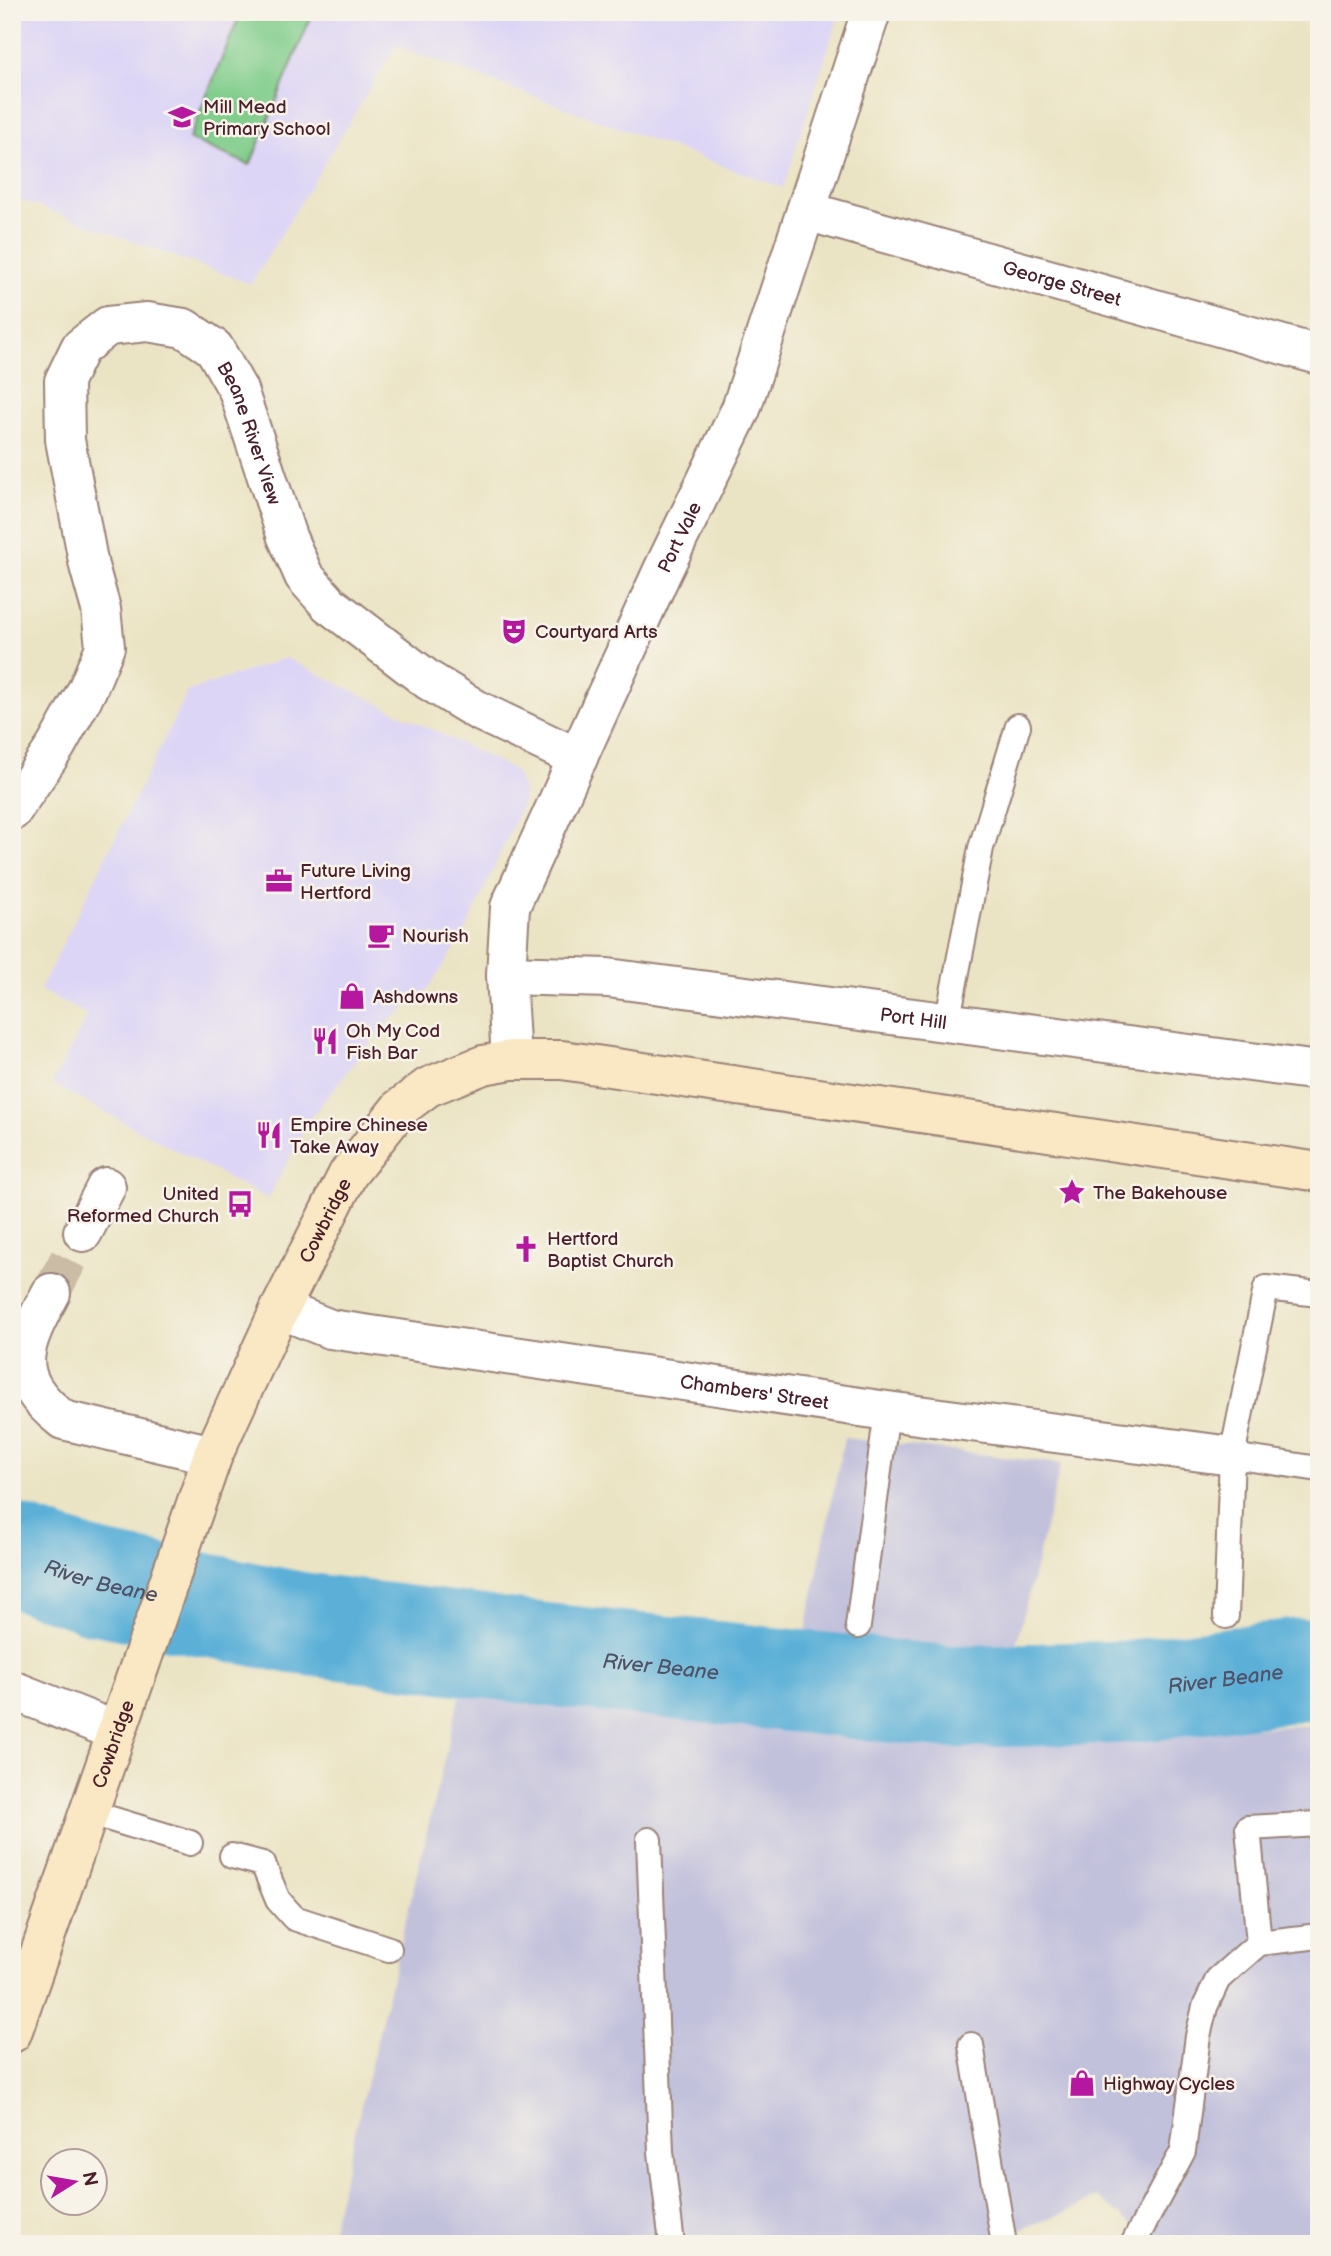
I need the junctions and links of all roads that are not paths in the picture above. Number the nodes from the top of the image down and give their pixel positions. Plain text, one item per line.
1 (871, 12) edge
2 (806, 211) junction
3 (1319, 355) edge
4 (1018, 726) dead end
5 (578, 758) junction
6 (12, 811) edge
7 (506, 975) junction
8 (947, 1023) junction
9 (511, 1060) junction
10 (1319, 1071) edge
11 (1319, 1172) edge
12 (106, 1187) dead end
13 (83, 1232) tunnel mouth
14 (51, 1293) tunnel mouth
15 (1319, 1294) edge
16 (280, 1309) junction
17 (887, 1411) junction
18 (214, 1455) junction
19 (1232, 1456) junction
20 (1319, 1469) edge
21 (1226, 1616) dead end
22 (858, 1626) dead end
23 (12, 1690) edge
24 (117, 1731) junction
25 (88, 1812) junction
26 (1319, 1824) edge
27 (649, 1840) dead end
28 (190, 1843) dead end
29 (232, 1856) dead end
30 (1319, 1936) edge
31 (1259, 1943) junction
32 (389, 1949) dead end
33 (12, 2034) edge
34 (971, 2045) dead end
35 (672, 2244) edge
36 (1004, 2244) edge
37 (1133, 2244) edge

1 - 2 street, Port Vale
2 - 3 street, George Street
2 - 5 street, Port Vale
4 - 8 lane
5 - 6 street, Beane River View
5 - 7 street, Port Vale
7 - 8 street, Port Hill
7 - 9 street, Port Vale
8 - 10 street, Port Hill
9 - 11 main road
9 - 16 main road, Cowbridge
12 - 13 street
14 - 18 street
15 - 19 lane
16 - 17 street, Chambers' Street
16 - 18 main road, Cowbridge
17 - 19 street, Chambers' Street
17 - 22 lane
18 - 24 main road, Cowbridge
19 - 20 lane
19 - 21 lane
23 - 24 street
24 - 25 main road, Cowbridge
25 - 28 lane
25 - 33 main road, Cowbridge
26 - 31 lane
27 - 35 lane
29 - 32 lane
30 - 31 lane
31 - 37 lane
34 - 36 lane

